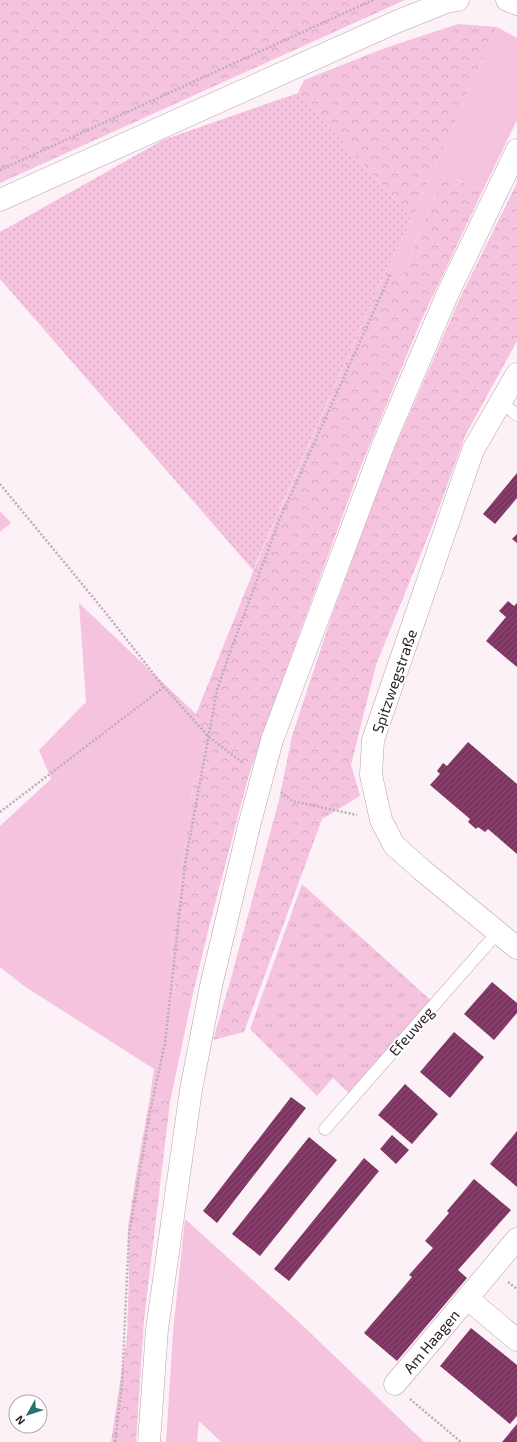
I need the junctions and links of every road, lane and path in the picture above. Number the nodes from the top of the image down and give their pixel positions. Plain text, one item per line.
1 (373, 0) edge
2 (458, 0) edge
3 (507, 0) edge
4 (517, 4) edge
5 (517, 150) edge
6 (0, 170) edge
7 (0, 200) edge
8 (391, 273) dead end
9 (517, 374) edge
10 (509, 408) edge
11 (0, 484) edge
12 (0, 812) edge
13 (498, 932) junction
14 (517, 948) edge
15 (325, 1129) dead end
16 (513, 1251) edge
17 (468, 1298) junction
18 (517, 1340) edge
19 (395, 1384) joint
20 (115, 1442) edge
21 (149, 1442) edge
22 (461, 1442) edge

1 - 6 path
2 - 7 main road
3 - 4 main road
5 - 21 main road, bridge
8 - 20 path
9 - 10 main road, Spitzwegstraße
10 - 13 main road, Spitzwegstraße
11 - 12 path
13 - 14 main road, Spitzwegstraße
13 - 15 lane, Efeuweg
16 - 17 main road, Am Haagen
17 - 18 main road, Am Haagen
17 - 19 main road, Am Haagen
19 - 22 path

